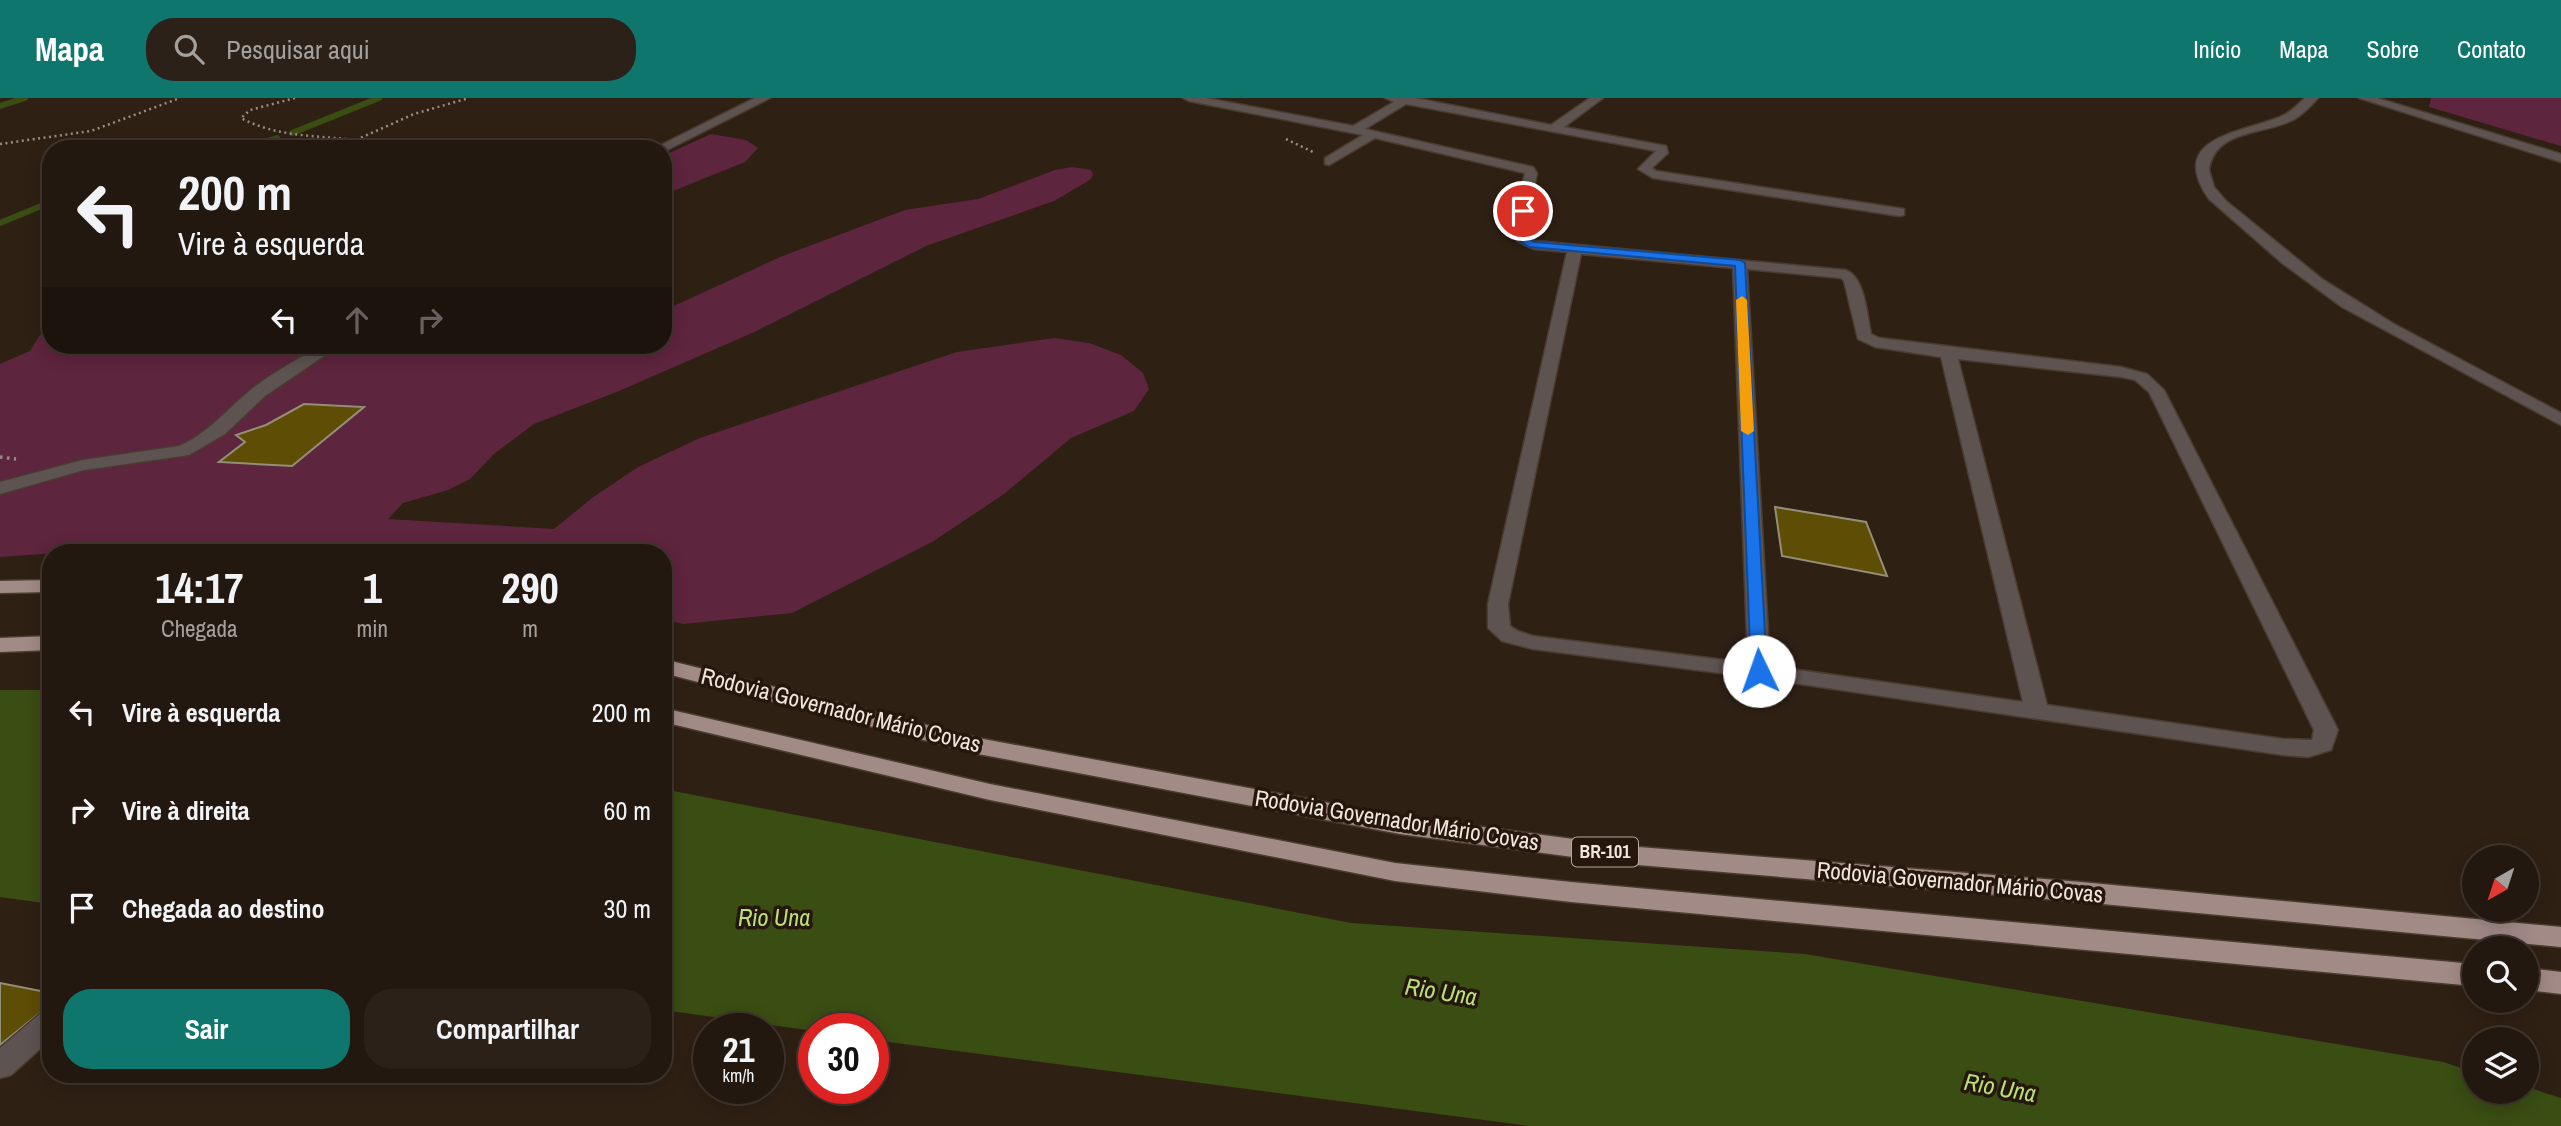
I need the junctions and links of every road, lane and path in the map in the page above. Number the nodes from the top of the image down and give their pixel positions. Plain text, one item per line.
1 (180, 98) edge
2 (295, 98) edge
3 (469, 98) edge
4 (764, 98) edge
5 (1189, 98) edge
6 (1385, 98) edge
7 (1391, 98) edge
8 (1597, 98) edge
9 (2312, 98) edge
10 (2365, 98) edge
11 (1406, 99) edge
12 (1360, 112) dead end
13 (1351, 124) junction
14 (1553, 129) junction
15 (1373, 134) junction
16 (355, 140) joint
17 (672, 143) edge
18 (0, 144) edge
19 (2561, 158) edge
20 (1329, 161) dead end
21 (1899, 212) dead end
22 (1575, 249) junction
23 (1740, 263) junction
24 (318, 354) edge
25 (1948, 354) junction
26 (2561, 420) edge
27 (0, 488) edge
28 (42, 586) edge
29 (0, 587) edge
30 (42, 643) edge
31 (0, 645) edge
32 (672, 668) edge
33 (1759, 671) junction
34 (2037, 711) junction
35 (672, 717) edge
36 (2561, 937) edge
37 (2462, 974) edge
38 (2539, 980) edge
39 (2561, 983) edge
40 (42, 1029) edge
41 (0, 1066) edge

1 - 18 path
2 - 16 path
3 - 16 path
4 - 17 street
5 - 13 street
6 - 12 street
7 - 11 street
8 - 14 street
9 - 26 street
10 - 19 street
11 - 13 street
11 - 14 street
13 - 15 street
14 - 21 street
15 - 20 street
15 - 22 street
22 - 23 street
22 - 33 street
23 - 25 street
23 - 33 street
24 - 27 street
25 - 34 street
25 - 34 street
28 - 29 highway
30 - 31 highway
32 - 36 highway, Rodovia Governador Mário Covas / BR-101
33 - 34 street
35 - 37 highway, BR-101
38 - 39 highway
40 - 41 street

